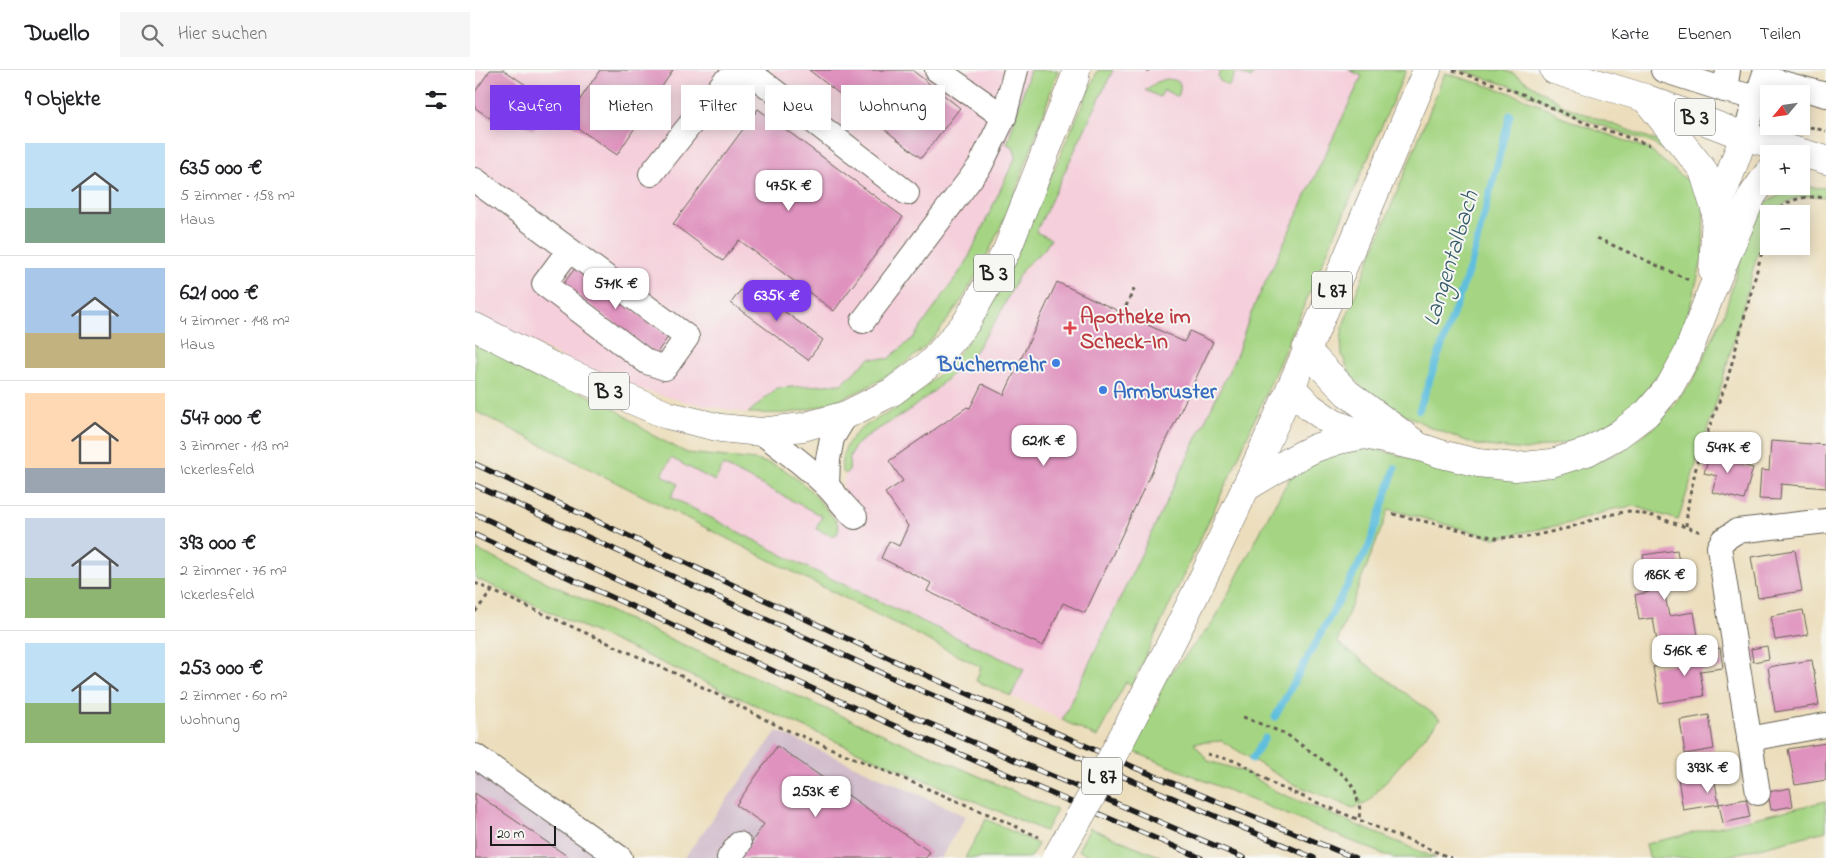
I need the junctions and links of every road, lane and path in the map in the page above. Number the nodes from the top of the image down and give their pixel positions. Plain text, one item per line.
1 (937, 70) edge
2 (1016, 70) edge
3 (1427, 70) edge
4 (1453, 70) edge
5 (1554, 70) edge
6 (1663, 70) edge
7 (1077, 72) edge
8 (715, 76) edge
9 (1727, 80) edge
10 (1762, 82) edge
11 (1826, 96) edge
12 (1645, 98) junction
13 (1004, 118) junction
14 (1810, 127) edge
15 (1826, 131) edge
16 (1744, 136) junction
17 (1767, 145) edge
18 (1656, 150) dead end
19 (1810, 157) edge
20 (1826, 160) edge
21 (651, 174) dead end
22 (475, 180) edge
23 (1760, 185) edge
24 (907, 193) dead end
25 (1826, 198) edge
26 (1783, 205) edge
27 (1716, 212) junction
28 (1597, 238) dead end
29 (569, 250) junction
30 (1761, 255) edge
31 (1135, 287) dead end
32 (1712, 290) junction
33 (863, 321) dead end
34 (1119, 321) dead end
35 (475, 327) edge
36 (1306, 350) junction
37 (1291, 387) junction
38 (845, 415) junction
39 (761, 432) junction
40 (1365, 435) junction
41 (1420, 447) junction
42 (827, 486) junction
43 (1245, 488) junction
44 (1393, 514) dead end
45 (855, 517) dead end
46 (1826, 521) edge
47 (1687, 526) junction
48 (1723, 540) junction
49 (475, 583) edge
50 (492, 591) junction
51 (475, 612) edge
52 (1243, 717) dead end
53 (1826, 725) edge
54 (1749, 738) junction
55 (1207, 754) dead end
56 (475, 756) edge
57 (1759, 793) dead end
58 (1359, 820) junction
59 (1047, 848) edge
60 (620, 858) edge
61 (1451, 858) edge

1 - 13 street
2 - 13 street
3 - 36 main road, L 87
4 - 18 path
5 - 12 main road, B 3
6 - 9 street
7 - 38 main road, B 3
8 - 21 street
8 - 24 street
9 - 10 street
10 - 11 street
10 - 16 street
12 - 16 main road, B 3
12 - 27 main road
13 - 33 street
14 - 15 path
16 - 17 main road, B 3
16 - 27 main road
19 - 20 main road, B 3
22 - 29 street
23 - 32 main road
25 - 26 path
27 - 32 main road
28 - 32 path
29 - 29 street
30 - 47 path
31 - 34 path
32 - 41 main road
35 - 39 main road, B 3
36 - 37 main road, L 87
36 - 41 main road
37 - 40 main road
37 - 43 main road, L 87
38 - 39 main road, B 3
38 - 42 street
39 - 42 street
40 - 41 main road
40 - 43 main road
42 - 45 street
43 - 59 main road, L 87, bridge
44 - 47 path
46 - 48 street
47 - 48 path
48 - 54 street
49 - 50 path
50 - 51 path
50 - 59 path
52 - 58 path
53 - 54 street
54 - 57 street
55 - 58 path
56 - 60 street
58 - 61 path

